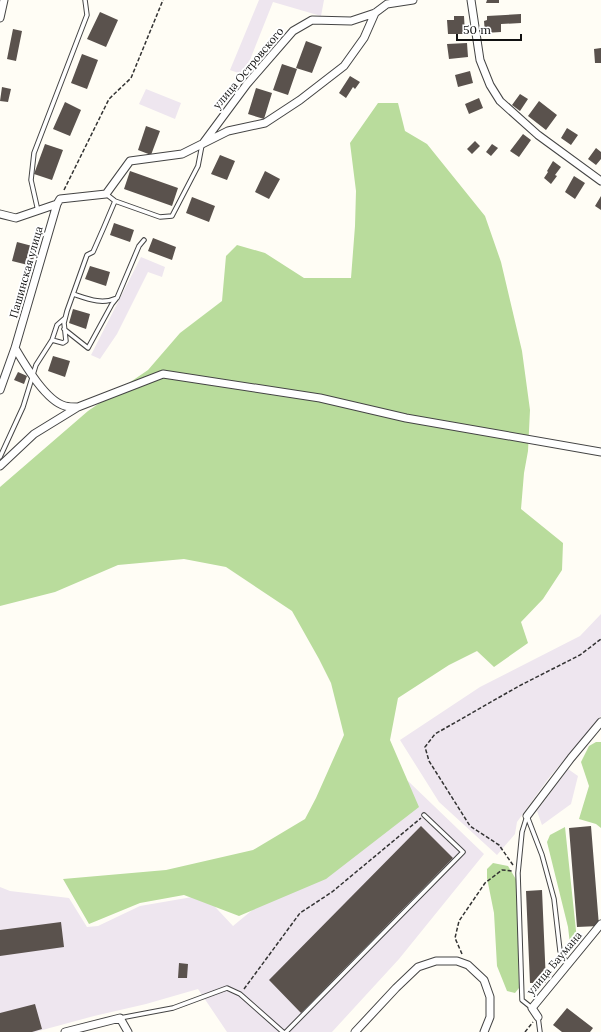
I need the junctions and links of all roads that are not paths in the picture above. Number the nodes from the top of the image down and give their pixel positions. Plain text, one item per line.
1 (4, 0) edge
2 (85, 0) edge
3 (413, 0) edge
4 (471, 0) edge
5 (375, 13) junction
6 (0, 18) edge
7 (202, 144) junction
8 (601, 181) edge
9 (106, 194) junction
10 (114, 201) junction
11 (59, 202) junction
12 (38, 211) junction
13 (0, 214) edge
14 (144, 240) dead end
15 (73, 294) junction
16 (117, 298) junction
17 (65, 318) junction
18 (64, 329) junction
19 (52, 340) junction
20 (15, 348) junction
21 (3, 372) edge
22 (32, 377) junction
23 (0, 390) edge
24 (78, 407) junction
25 (601, 452) edge
26 (0, 457) edge
27 (0, 466) edge
28 (601, 722) edge
29 (424, 815) road end
30 (527, 816) junction
31 (601, 924) edge
32 (567, 964) junction
33 (532, 1008) junction
34 (538, 1016) joint
35 (120, 1018) junction
36 (64, 1032) edge
37 (128, 1032) edge
38 (284, 1032) edge
39 (355, 1032) edge
40 (484, 1032) edge
41 (540, 1032) edge

1 - 6 street
2 - 12 lane
3 - 5 street, улица Островского
4 - 8 street
5 - 7 street
5 - 7 street, улица Островского
7 - 9 street
7 - 10 lane
9 - 10 lane
9 - 11 street, Пашинская улица
10 - 15 lane
11 - 12 street, Пашинская улица
11 - 20 street, Пашинская улица
12 - 13 street, Пашинская улица
14 - 16 lane
15 - 16 lane
15 - 17 lane
16 - 18 lane
17 - 18 lane
17 - 19 lane
18 - 19 lane
19 - 22 lane
20 - 21 street, Пашинская улица
20 - 22 street
21 - 23 street, Пашинская улица
22 - 24 street
22 - 26 lane
24 - 25 street
24 - 27 street
28 - 30 street
29 - 38 lane
30 - 32 lane
30 - 33 lane
31 - 32 street, улица Баумана
32 - 33 street, улица Баумана
33 - 34 street, улица Баумана
34 - 41 lane
35 - 36 street
35 - 37 street
35 - 38 lane
39 - 40 street

